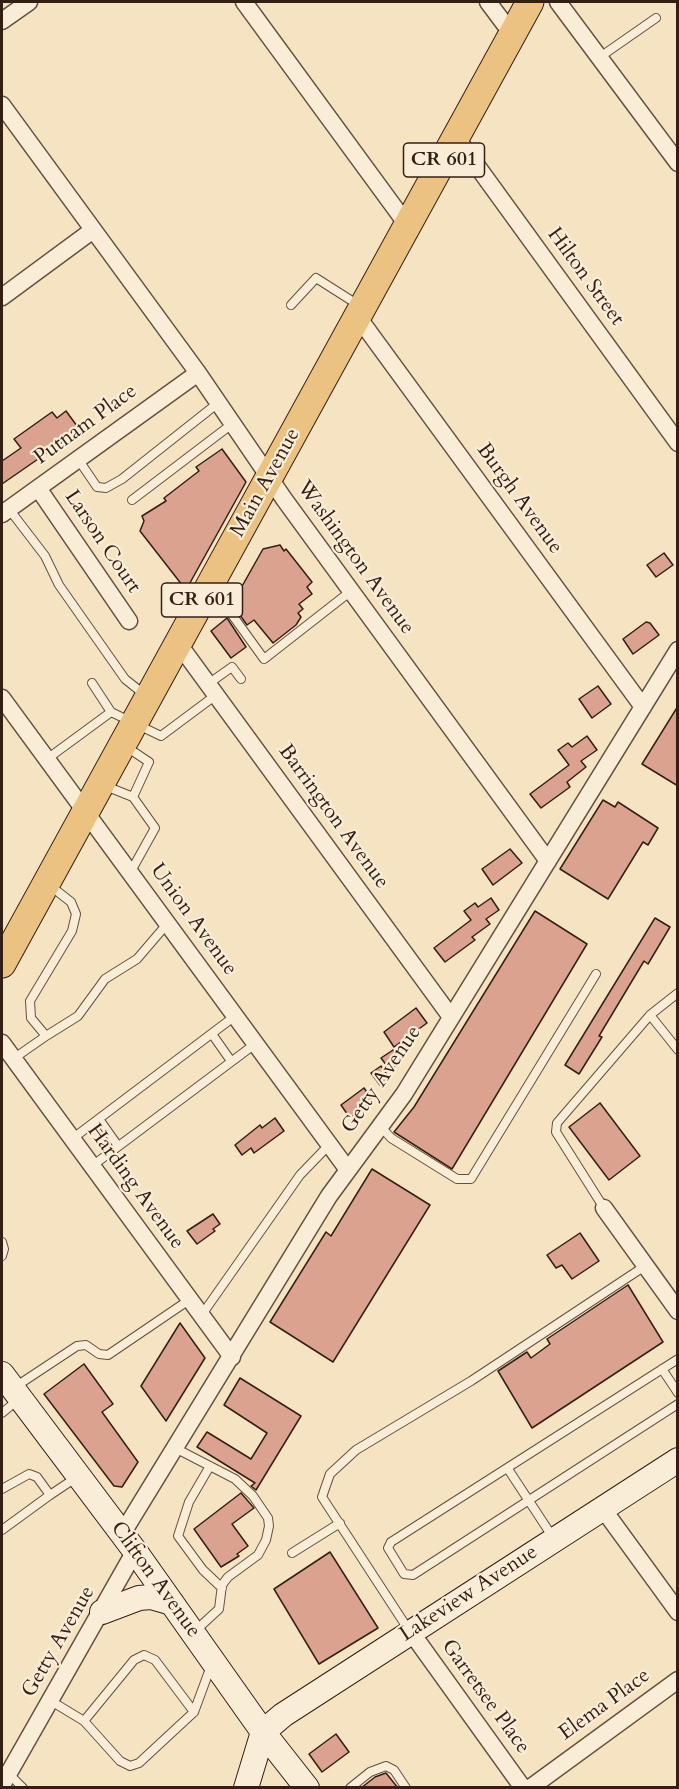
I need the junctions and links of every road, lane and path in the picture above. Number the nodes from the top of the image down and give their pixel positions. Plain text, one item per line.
1 (29, 2) edge
2 (244, 2) edge
3 (488, 2) edge
4 (530, 2) edge
5 (558, 2) edge
6 (656, 18) dead end
7 (2, 21) edge
8 (512, 34) junction
9 (600, 57) junction
10 (2, 105) edge
11 (456, 137) junction
12 (678, 163) edge
13 (408, 226) junction
14 (93, 230) junction
15 (2, 297) edge
16 (291, 305) dead end
17 (360, 313) junction
18 (198, 373) junction
19 (218, 403) junction
20 (232, 424) junction
21 (678, 443) edge
22 (78, 459) junction
23 (269, 478) junction
24 (38, 488) junction
25 (132, 500) dead end
26 (5, 511) edge
27 (210, 584) junction
28 (351, 591) junction
29 (129, 621) dead end
30 (178, 643) junction
31 (678, 650) edge
32 (241, 680) dead end
33 (92, 683) dead end
34 (212, 690) junction
35 (2, 698) edge
36 (148, 698) junction
37 (643, 707) junction
38 (123, 726) junction
39 (47, 759) junction
40 (100, 784) junction
41 (133, 797) junction
42 (85, 812) junction
43 (548, 861) junction
44 (130, 873) junction
45 (46, 882) junction
46 (167, 924) junction
47 (2, 964) edge
48 (596, 974) dead end
49 (678, 993) edge
50 (650, 1015) junction
51 (235, 1016) junction
52 (451, 1017) junction
53 (212, 1034) junction
54 (46, 1036) junction
55 (2, 1043) edge
56 (255, 1044) junction
57 (678, 1050) edge
58 (13, 1059) junction
59 (231, 1062) junction
60 (99, 1119) junction
61 (382, 1128) junction
62 (72, 1139) junction
63 (329, 1144) junction
64 (118, 1146) junction
65 (92, 1166) junction
66 (348, 1170) junction
67 (604, 1208) joint
68 (2, 1242) edge
69 (2, 1256) edge
70 (645, 1266) junction
71 (189, 1300) junction
72 (678, 1311) edge
73 (201, 1316) junction
74 (232, 1357) junction
75 (678, 1359) edge
76 (662, 1369) junction
77 (678, 1393) edge
78 (9, 1394) edge
79 (678, 1404) edge
80 (175, 1448) junction
81 (678, 1460) edge
82 (210, 1466) junction
83 (508, 1469) junction
84 (77, 1477) junction
85 (2, 1489) edge
86 (50, 1496) junction
87 (530, 1501) junction
88 (603, 1509) junction
89 (340, 1523) junction
90 (2, 1530) edge
91 (554, 1539) junction
92 (128, 1543) junction
93 (292, 1554) dead end
94 (222, 1588) junction
95 (172, 1602) junction
96 (102, 1612) junction
97 (678, 1612) edge
98 (193, 1632) junction
99 (411, 1632) junction
100 (214, 1660) junction
101 (678, 1680) edge
102 (51, 1701) junction
103 (194, 1712) junction
104 (84, 1721) junction
105 (263, 1732) junction
106 (5, 1779) edge
107 (23, 1788) edge
108 (246, 1788) edge
109 (307, 1788) edge
110 (350, 1788) edge
111 (406, 1788) edge
112 (523, 1788) edge
113 (530, 1788) edge

1 - 7 street
2 - 13 street
3 - 8 street
4 - 8 main road, Main Avenue / CR 601
5 - 9 street
6 - 9 lane
8 - 11 main road, Main Avenue / CR 601
9 - 12 street
10 - 14 street, Washington Avenue
11 - 13 main road, Main Avenue / CR 601
11 - 21 street, Hilton Street
13 - 17 main road, Main Avenue / CR 601
14 - 15 street
14 - 18 street, Washington Avenue
16 - 17 lane
17 - 23 main road, Main Avenue / CR 601
17 - 37 street, Burgh Avenue
18 - 19 street, Washington Avenue
18 - 22 street, Putnam Place
19 - 20 street, Washington Avenue
19 - 22 lane
20 - 23 street, Washington Avenue
20 - 25 lane
22 - 24 street, Putnam Place
23 - 27 main road, Main Avenue / CR 601
23 - 28 street, Washington Avenue
24 - 26 street, Putnam Place
24 - 29 street, Larson Court
26 - 36 lane
27 - 28 lane
27 - 30 main road, Main Avenue / CR 601
28 - 43 street, Washington Avenue
30 - 34 street, Barrington Avenue
30 - 36 main road, Main Avenue / CR 601
31 - 37 street, Getty Avenue
32 - 34 lane
33 - 38 lane
34 - 38 lane
34 - 52 street, Barrington Avenue
35 - 39 street, Union Avenue
36 - 38 main road, Main Avenue / CR 601
37 - 43 street, Getty Avenue
38 - 39 lane
38 - 40 main road, Main Avenue / CR 601
38 - 41 lane
39 - 42 street, Union Avenue
40 - 41 lane
40 - 42 main road, Main Avenue / CR 601
41 - 44 lane
42 - 44 street, Union Avenue
42 - 45 main road, Main Avenue / CR 601
43 - 52 street, Getty Avenue
44 - 46 street, Union Avenue
45 - 47 main road, Main Avenue / CR 601
45 - 54 lane
46 - 51 street, Union Avenue
46 - 54 lane
48 - 61 lane
49 - 50 lane
50 - 57 lane
50 - 67 lane
51 - 53 lane
51 - 56 street, Union Avenue
52 - 61 street, Getty Avenue
53 - 59 lane
53 - 60 lane
54 - 58 lane
55 - 58 street, Harding Avenue
56 - 59 lane
56 - 63 street, Union Avenue
58 - 62 street, Harding Avenue
59 - 64 lane
60 - 62 lane
60 - 64 lane
61 - 66 street, Getty Avenue
62 - 65 street, Harding Avenue
63 - 66 street, Union Avenue
63 - 73 lane
64 - 65 lane
65 - 71 street, Harding Avenue
66 - 74 street, Getty Avenue
67 - 70 street
68 - 69 lane
70 - 72 street
70 - 89 lane
71 - 73 street, Harding Avenue
71 - 78 lane
73 - 74 street, Harding Avenue
74 - 80 street, Getty Avenue
75 - 76 lane
76 - 77 lane
76 - 83 lane
78 - 84 main road, Clifton Avenue
79 - 87 lane
80 - 82 lane
80 - 92 street, Getty Avenue
81 - 88 main road, Lakeview Avenue
82 - 94 lane
82 - 94 lane
83 - 87 lane
83 - 87 lane
84 - 86 lane
84 - 92 main road, Clifton Avenue
85 - 86 lane
86 - 90 lane
87 - 91 lane
88 - 91 main road, Lakeview Avenue
88 - 97 street
89 - 93 lane
89 - 99 lane
91 - 99 main road, Lakeview Avenue
92 - 95 main road, Clifton Avenue
92 - 96 street, Getty Avenue
94 - 98 lane
95 - 96 main road
95 - 98 main road, Clifton Avenue
96 - 102 street, Getty Avenue
98 - 100 main road, Clifton Avenue
99 - 105 main road, Lakeview Avenue
99 - 112 street, Garretsee Place
100 - 103 lane
100 - 105 main road, Clifton Avenue
101 - 113 street, Elema Place
102 - 104 lane
102 - 106 street, Getty Avenue
103 - 104 lane
103 - 104 lane
105 - 108 main road
105 - 109 main road, Clifton Avenue
106 - 107 lane
110 - 111 lane

